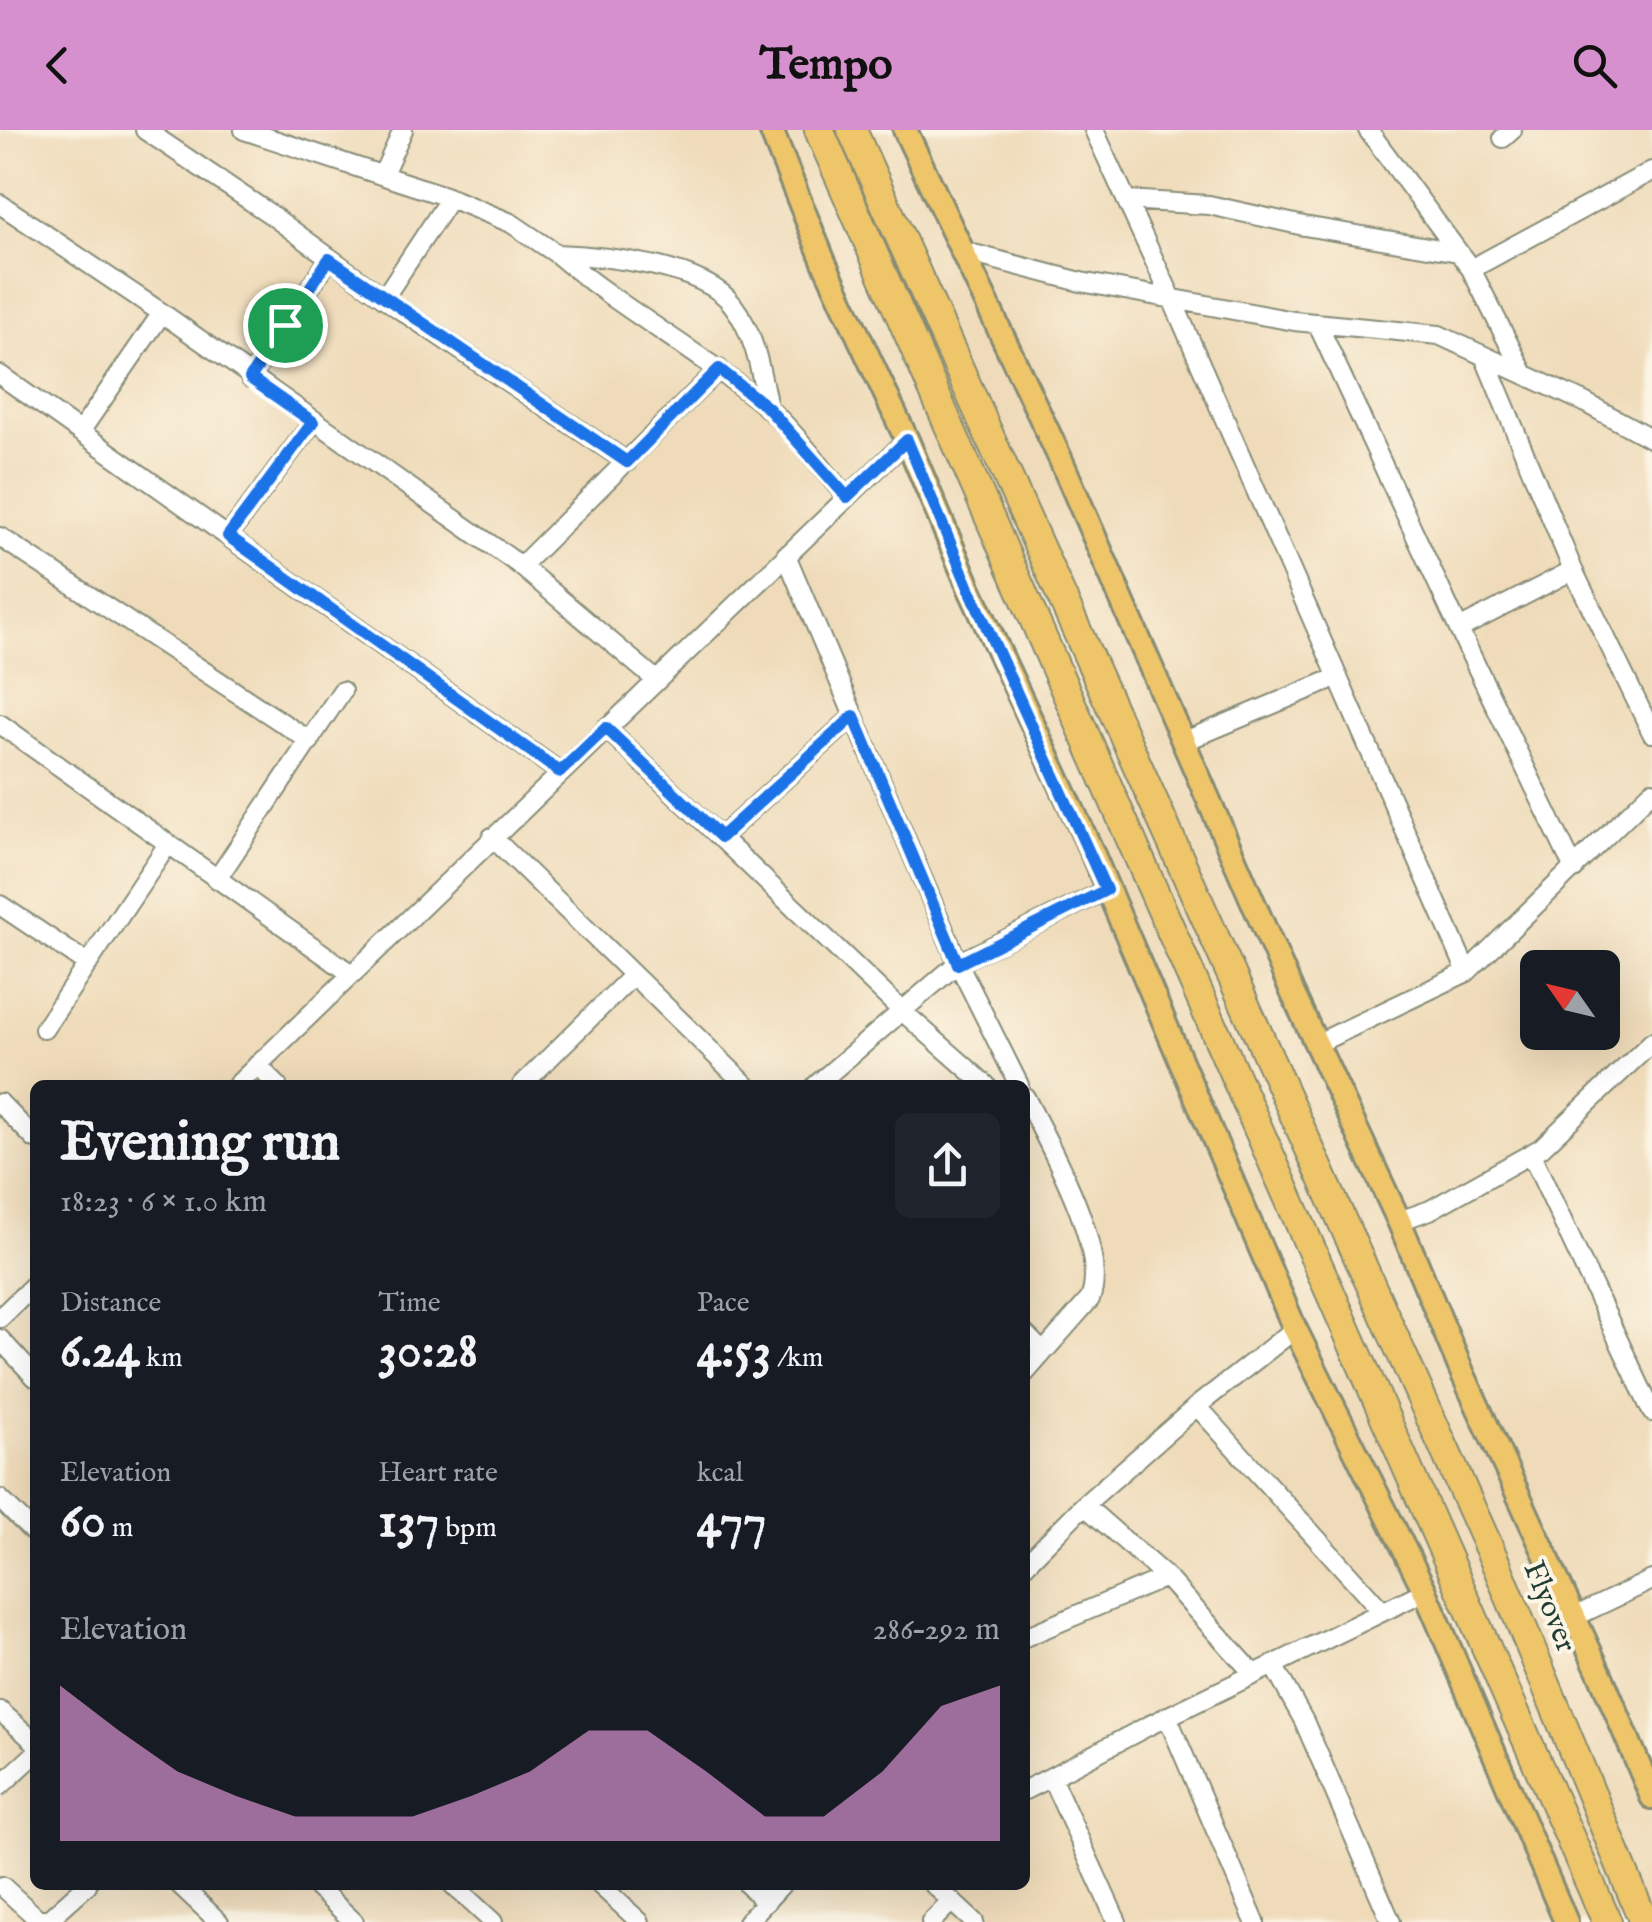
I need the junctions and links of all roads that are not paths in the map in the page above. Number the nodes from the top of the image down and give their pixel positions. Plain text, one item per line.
1 (145, 130) edge
2 (244, 130) edge
3 (403, 130) edge
4 (771, 130) edge
5 (819, 130) edge
6 (852, 130) edge
7 (905, 130) edge
8 (1094, 130) edge
9 (1368, 130) edge
10 (1652, 171) edge
11 (383, 174) junction
12 (450, 198) junction
13 (1126, 200) junction
14 (0, 204) edge
15 (962, 251) junction
16 (1458, 252) junction
17 (557, 254) junction
18 (329, 259) junction
19 (1471, 269) junction
20 (384, 298) junction
21 (1172, 299) junction
22 (162, 313) junction
23 (1317, 323) junction
24 (1484, 356) junction
25 (719, 369) junction
26 (1524, 374) junction
27 (0, 375) edge
28 (250, 378) junction
29 (768, 408) junction
30 (313, 422) junction
31 (80, 432) junction
32 (1652, 439) edge
33 (907, 440) junction
34 (627, 462) junction
35 (847, 497) junction
36 (0, 536) edge
37 (228, 536) junction
38 (786, 555) junction
39 (520, 566) junction
40 (1574, 570) junction
41 (1458, 629) junction
42 (1338, 678) junction
43 (656, 680) junction
44 (342, 690) dead end
45 (854, 716) junction
46 (0, 724) edge
47 (606, 728) junction
48 (1652, 733) edge
49 (310, 741) junction
50 (1185, 741) junction
51 (560, 772) junction
52 (1652, 791) edge
53 (721, 837) junction
54 (492, 838) junction
55 (168, 844) junction
56 (1574, 869) junction
57 (217, 879) junction
58 (1106, 890) junction
59 (0, 904) edge
60 (88, 964) junction
61 (958, 964) junction
62 (1467, 972) junction
63 (350, 973) junction
64 (633, 976) junction
65 (902, 1011) junction
66 (44, 1030) dead end
67 (1316, 1044) junction
68 (1650, 1049) edge
69 (257, 1064) junction
70 (241, 1080) edge
71 (272, 1080) edge
72 (527, 1080) edge
73 (741, 1080) edge
74 (822, 1080) edge
75 (980, 1080) edge
76 (1016, 1080) edge
77 (0, 1104) edge
78 (1030, 1107) edge
79 (1030, 1125) edge
80 (30, 1133) edge
81 (1046, 1139) junction
82 (1531, 1154) junction
83 (1399, 1221) junction
84 (30, 1288) edge
85 (2, 1311) edge
86 (1295, 1329) junction
87 (0, 1339) edge
88 (1030, 1339) edge
89 (1042, 1351) junction
90 (1030, 1367) edge
91 (30, 1371) edge
92 (1198, 1406) junction
93 (1652, 1412) edge
94 (0, 1498) edge
95 (1084, 1506) junction
96 (30, 1529) edge
97 (1030, 1560) edge
98 (1166, 1577) junction
99 (1652, 1580) edge
100 (1424, 1591) junction
101 (1382, 1611) junction
102 (1574, 1617) junction
103 (1030, 1635) edge
104 (1273, 1665) junction
105 (1254, 1674) junction
106 (0, 1711) edge
107 (1168, 1716) junction
108 (30, 1738) edge
109 (30, 1759) edge
110 (1051, 1778) junction
111 (0, 1786) edge
112 (1030, 1788) edge
113 (1652, 1797) edge
114 (2, 1886) edge
115 (84, 1890) edge
116 (185, 1890) edge
117 (319, 1890) edge
118 (459, 1890) edge
119 (605, 1890) edge
120 (753, 1890) edge
121 (777, 1890) edge
122 (940, 1890) edge
123 (952, 1901) junction
124 (766, 1902) junction
125 (66, 1915) edge
126 (219, 1922) edge
127 (354, 1922) edge
128 (492, 1922) edge
129 (640, 1922) edge
130 (746, 1922) edge
131 (931, 1922) edge
132 (974, 1922) edge
133 (1117, 1922) edge
134 (1255, 1922) edge
135 (1391, 1922) edge
136 (1566, 1922) edge
137 (1607, 1922) edge
138 (1644, 1922) edge

1 - 18 street
2 - 11 street
3 - 11 street
4 - 33 main road
5 - 137 highway
6 - 138 highway, Flyover
7 - 15 main road
8 - 13 street
9 - 16 street
10 - 19 street
11 - 12 street
12 - 17 street
12 - 20 street
13 - 16 street
13 - 21 street
14 - 22 street
15 - 21 street
15 - 50 main road
16 - 19 street
17 - 25 street
17 - 29 street
18 - 20 street
18 - 28 street
19 - 26 street
20 - 34 street
21 - 23 street
21 - 42 street
22 - 28 street
22 - 31 street
23 - 24 street
23 - 41 street
24 - 26 street
24 - 40 street
25 - 29 street
25 - 34 street
26 - 32 street
27 - 31 street
28 - 30 street
29 - 35 street
30 - 37 street
30 - 39 street
31 - 37 street
33 - 35 street
33 - 58 main road
34 - 39 street
35 - 38 street
36 - 49 street
37 - 51 street
38 - 43 street
38 - 45 street
39 - 43 street
40 - 41 street
40 - 48 street
41 - 56 street
42 - 50 street
42 - 62 street
43 - 47 street
44 - 49 street
45 - 53 street
45 - 61 street
46 - 55 street
47 - 51 street
47 - 53 street
49 - 57 street
50 - 67 main road
51 - 54 street
52 - 56 street
53 - 65 street
54 - 63 street
54 - 64 street
55 - 57 street
55 - 60 street
56 - 62 street
57 - 63 street
58 - 61 street
58 - 86 main road
59 - 60 street
60 - 66 street
61 - 65 street
61 - 76 street
62 - 67 street
63 - 69 street
64 - 72 street
64 - 73 street
65 - 74 street
65 - 75 street
67 - 83 main road
68 - 82 street
69 - 70 street
69 - 71 street
77 - 80 street
78 - 81 street
79 - 81 street
81 - 89 street
82 - 83 street
82 - 93 street
83 - 102 main road
84 - 85 street
86 - 92 street
86 - 100 main road
87 - 91 street
88 - 89 street
89 - 90 street
92 - 95 street
92 - 101 street
94 - 96 street
95 - 97 street
95 - 98 street
98 - 103 street
98 - 105 street
99 - 102 street
100 - 101 street
100 - 136 main road
101 - 104 street
102 - 113 main road
104 - 105 street
104 - 135 street
105 - 107 street
106 - 108 street
107 - 110 street
107 - 134 street
109 - 111 street
110 - 112 street
110 - 133 street
114 - 125 street
115 - 125 street
116 - 126 street
117 - 127 street
118 - 128 street
119 - 129 street
120 - 124 street
121 - 124 street
122 - 123 street
123 - 131 street
123 - 132 street
124 - 130 street

